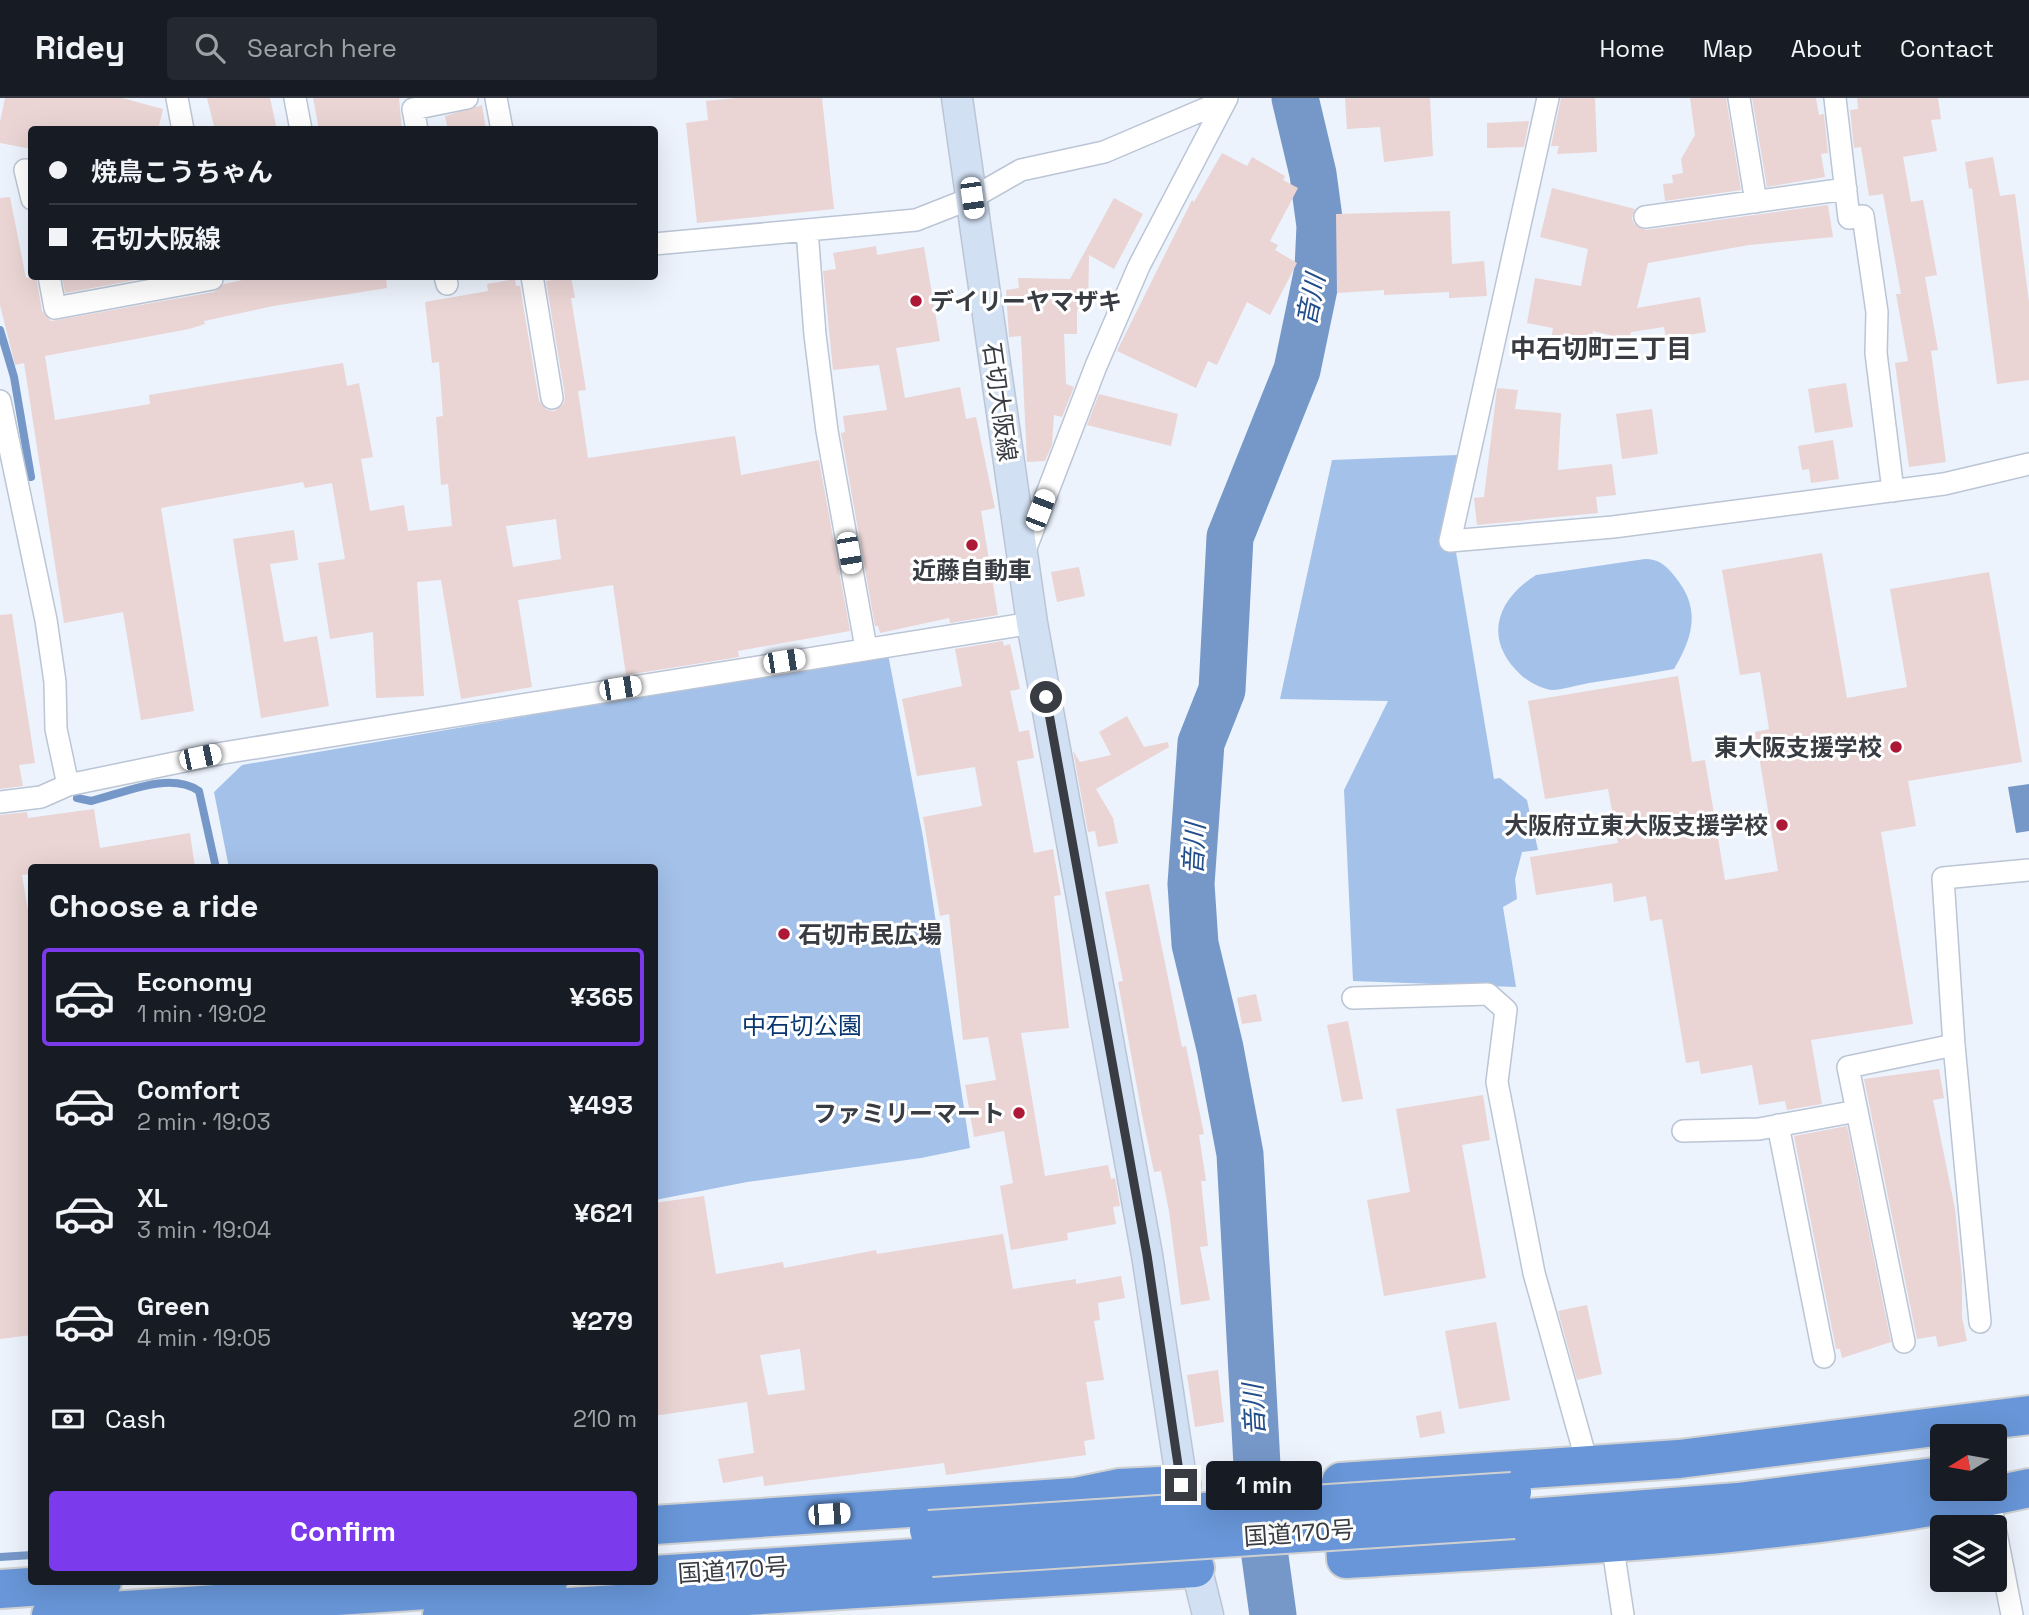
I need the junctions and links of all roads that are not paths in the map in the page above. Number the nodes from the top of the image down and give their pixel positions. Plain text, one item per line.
1 (177, 98) edge
2 (295, 98) edge
3 (467, 98) edge
4 (496, 98) edge
5 (957, 98) edge
6 (1548, 98) edge
7 (1739, 98) edge
8 (1835, 98) edge
9 (1226, 99) edge
10 (182, 126) edge
11 (301, 126) edge
12 (416, 126) edge
13 (501, 126) edge
14 (1846, 189) junction
15 (972, 198) junction
16 (1756, 202) junction
17 (1644, 217) dead end
18 (807, 230) junction
19 (658, 244) edge
20 (49, 280) edge
21 (207, 280) edge
22 (533, 280) edge
23 (552, 398) dead end
24 (0, 401) edge
25 (2029, 464) edge
26 (10, 485) edge
27 (1893, 491) junction
28 (1021, 558) junction
29 (1032, 623) junction
30 (866, 648) junction
31 (68, 785) junction
32 (0, 802) edge
33 (2029, 870) edge
34 (1353, 998) dead end
35 (1954, 1045) junction
36 (1857, 1111) junction
37 (1779, 1125) junction
38 (1684, 1131) dead end
39 (1980, 1322) dead end
40 (1904, 1342) dead end
41 (1824, 1356) dead end
42 (2029, 1415) edge
43 (2029, 1436) edge
44 (2007, 1439) edge
45 (1930, 1450) edge
46 (2029, 1464) edge
47 (1588, 1465) junction
48 (2007, 1475) edge
49 (1930, 1478) edge
50 (2007, 1484) edge
51 (1181, 1485) junction
52 (2029, 1488) edge
53 (1930, 1494) edge
54 (1995, 1502) edge
55 (1513, 1506) junction
56 (658, 1525) edge
57 (1612, 1542) junction
58 (930, 1544) junction
59 (658, 1548) edge
60 (1195, 1568) junction
61 (658, 1575) edge
62 (57, 1585) edge
63 (502, 1585) edge
64 (0, 1589) edge
65 (606, 1610) edge
66 (61, 1614) edge
67 (51, 1615) edge
68 (68, 1615) edge
69 (442, 1615) edge
70 (1208, 1615) edge
71 (1623, 1615) edge
72 (2012, 1615) edge

1 - 10 street
2 - 11 street
3 - 12 street
4 - 13 street
5 - 15 main road, 石切大阪線
6 - 27 street
7 - 16 street
8 - 14 street
9 - 15 street
9 - 28 street
14 - 16 street
14 - 27 street
15 - 18 street
15 - 28 main road, 石切大阪線
16 - 17 street
18 - 19 street
18 - 30 street
20 - 21 street
22 - 23 street
24 - 26 street
25 - 27 street
26 - 31 street
28 - 29 main road, 石切大阪線
29 - 30 street
29 - 51 main road, 石切大阪線
30 - 31 street
31 - 32 street
33 - 35 street
34 - 47 street
35 - 36 street
35 - 39 street
36 - 37 street
36 - 40 street
37 - 38 street
37 - 41 street
42 - 47 highway
43 - 44 highway
45 - 55 highway, 国道170号
46 - 48 highway
47 - 57 highway
49 - 55 highway, 国道170号
50 - 52 highway
51 - 56 highway
51 - 60 main road, 石切大阪線
53 - 57 highway
54 - 72 street
55 - 58 highway, 国道170号, bridge
57 - 71 street
58 - 59 highway, 国道170号
58 - 61 highway, 国道170号
60 - 65 highway
60 - 70 main road, 石切大阪線
62 - 64 highway
63 - 66 highway
65 - 69 highway
66 - 67 highway
66 - 68 highway

